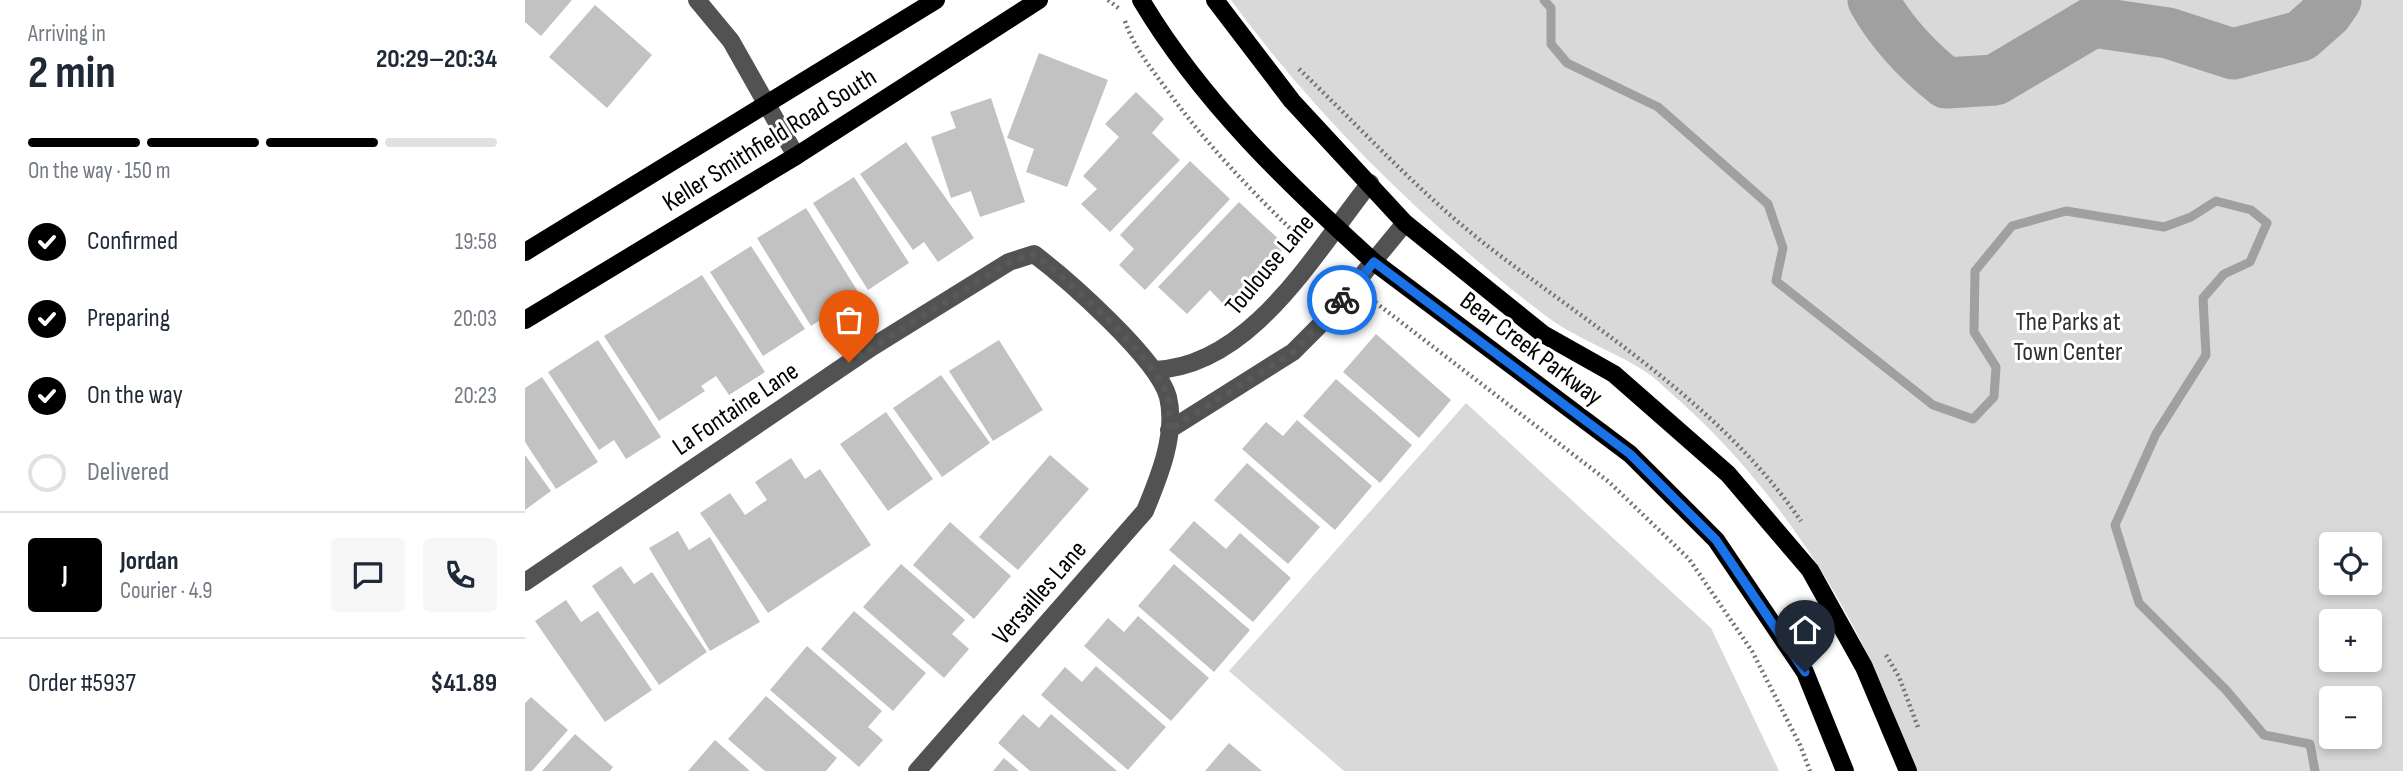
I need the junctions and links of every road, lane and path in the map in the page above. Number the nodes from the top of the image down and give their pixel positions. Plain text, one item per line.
1 (697, 0) edge
2 (936, 0) edge
3 (1039, 0) edge
4 (1108, 0) edge
5 (1141, 0) edge
6 (1215, 0) edge
7 (767, 104) junction
8 (796, 156) junction
9 (1370, 183) junction
10 (1405, 223) junction
11 (1335, 227) junction
12 (525, 252) edge
13 (1315, 253) junction
14 (1374, 262) junction
15 (1354, 285) junction
16 (525, 320) edge
17 (1154, 370) junction
18 (1169, 430) junction
19 (525, 582) edge
20 (916, 771) edge
21 (1809, 771) edge
22 (1845, 771) edge
23 (1907, 771) edge

1 - 7 street
2 - 7 main road, Keller Smithfield Road South
3 - 8 main road, Keller Smithfield Road South
4 - 13 path
5 - 11 main road, Bear Creek Parkway
6 - 9 main road, Bear Creek Parkway
7 - 8 street
7 - 12 main road, Keller Smithfield Road South
8 - 16 main road, Keller Smithfield Road South
9 - 10 main road, Bear Creek Parkway
9 - 11 street, Toulouse Lane
10 - 14 street
10 - 23 main road, Bear Creek Parkway
11 - 13 street, Toulouse Lane
11 - 14 main road, Bear Creek Parkway
13 - 17 street, Toulouse Lane
14 - 15 street
14 - 22 main road, Bear Creek Parkway
15 - 18 street
15 - 21 path
17 - 18 street, La Fontaine Lane
17 - 19 street, La Fontaine Lane
18 - 20 street, Versailles Lane

